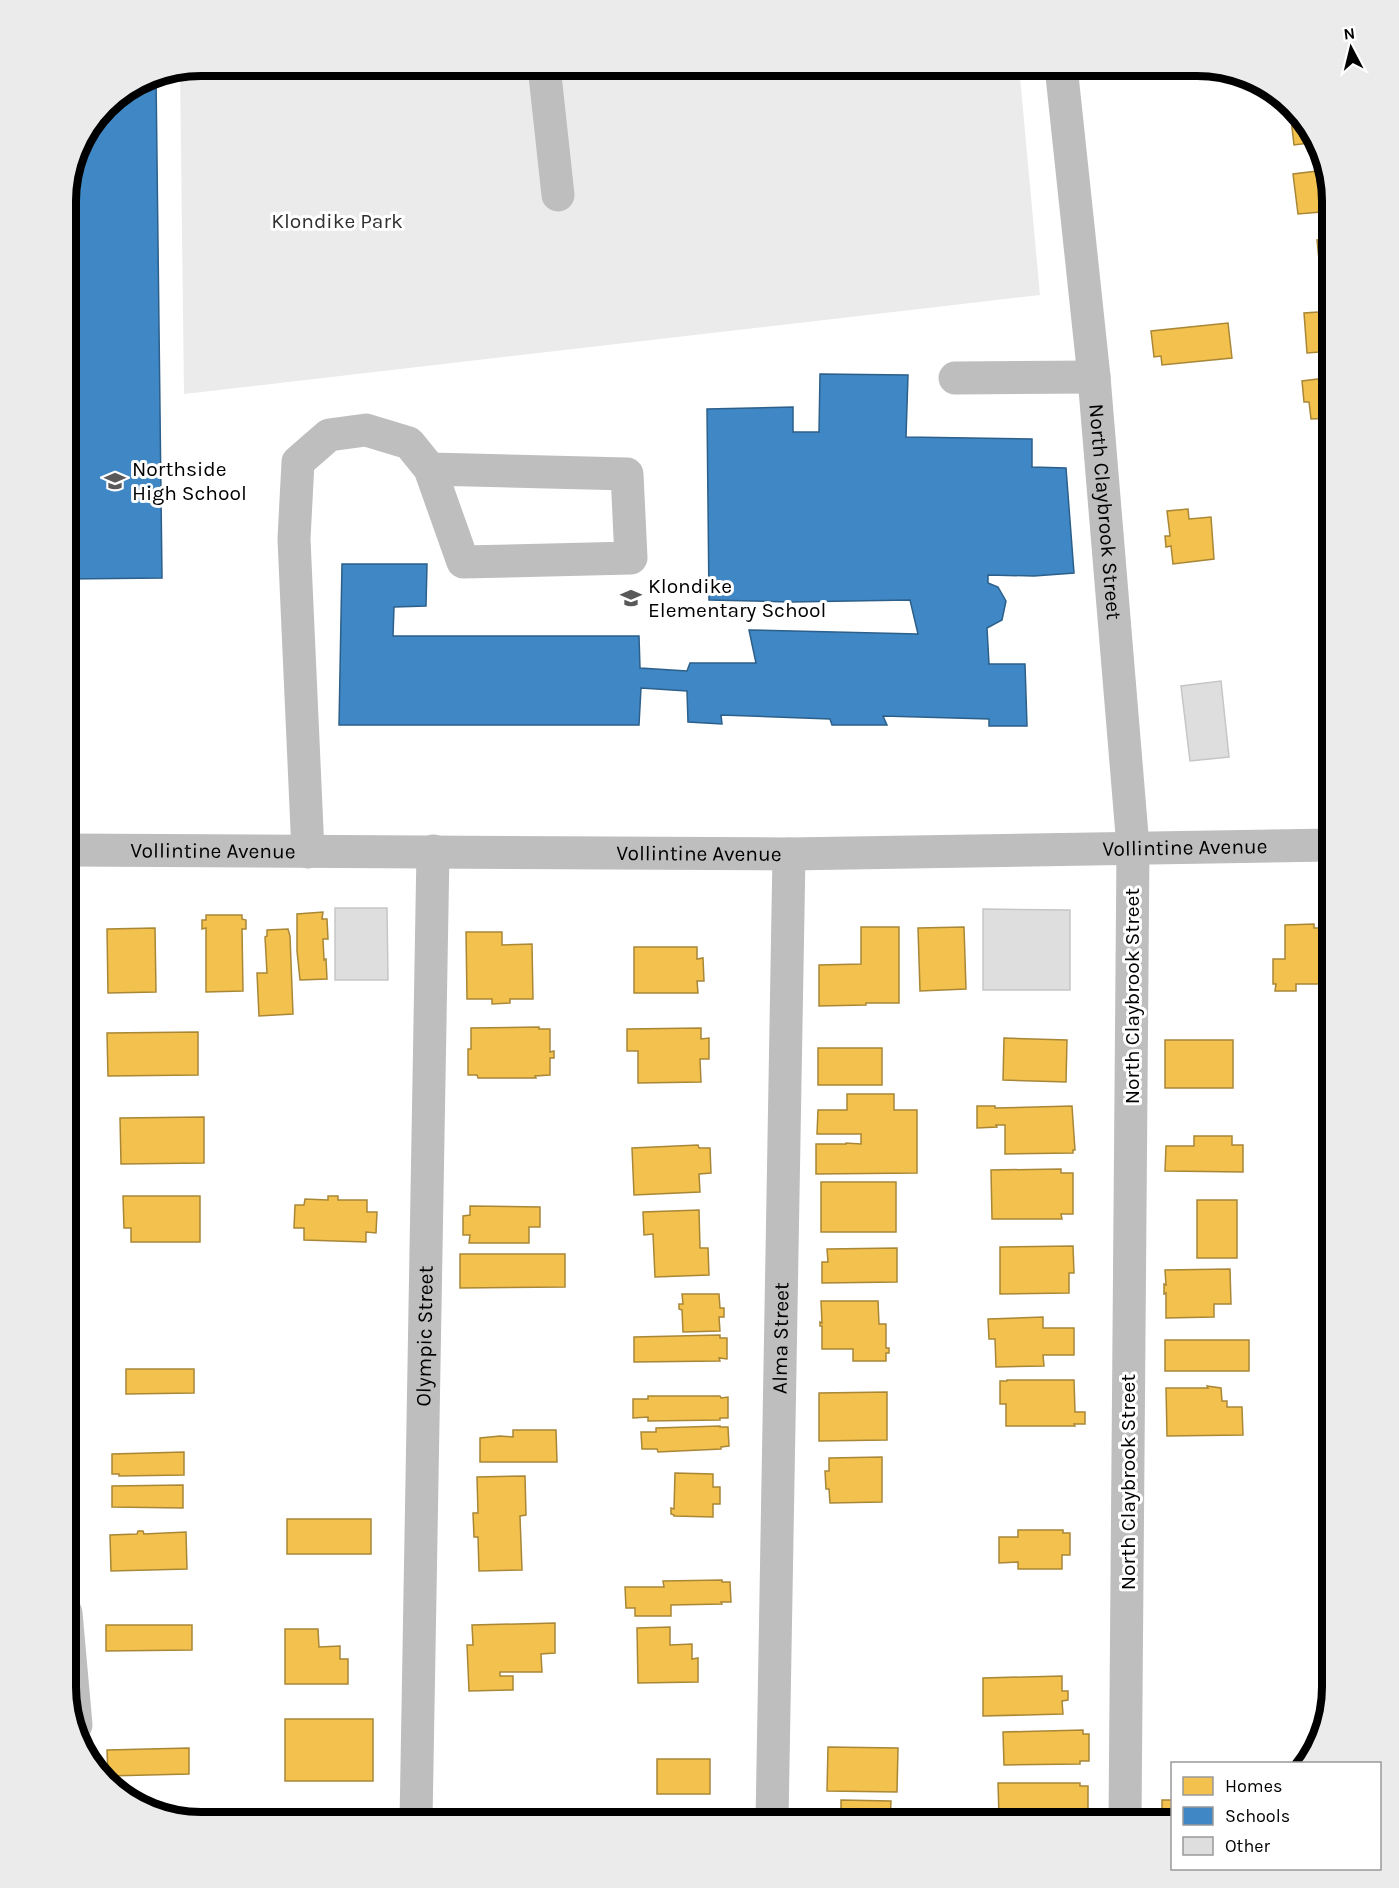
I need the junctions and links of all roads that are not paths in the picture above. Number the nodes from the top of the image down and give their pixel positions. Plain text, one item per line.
1 (545, 76) edge
2 (1062, 77) edge
3 (558, 195) dead end
4 (1094, 377) junction
5 (955, 378) dead end
6 (430, 469) junction
7 (1322, 845) edge
8 (1133, 847) junction
9 (77, 850) edge
10 (433, 851) junction
11 (308, 852) junction
12 (789, 854) junction
13 (416, 1811) edge
14 (772, 1812) edge
15 (1125, 1812) edge

1 - 3 street
2 - 4 street, North Claybrook Street
4 - 5 street
4 - 8 street, North Claybrook Street
6 - 6 street
6 - 11 street
7 - 8 street, Vollintine Avenue
8 - 12 street, Vollintine Avenue
8 - 15 street, North Claybrook Street
9 - 11 street, Vollintine Avenue
10 - 11 street, Vollintine Avenue
10 - 12 street, Vollintine Avenue
10 - 13 street, Olympic Street
12 - 14 street, Alma Street

